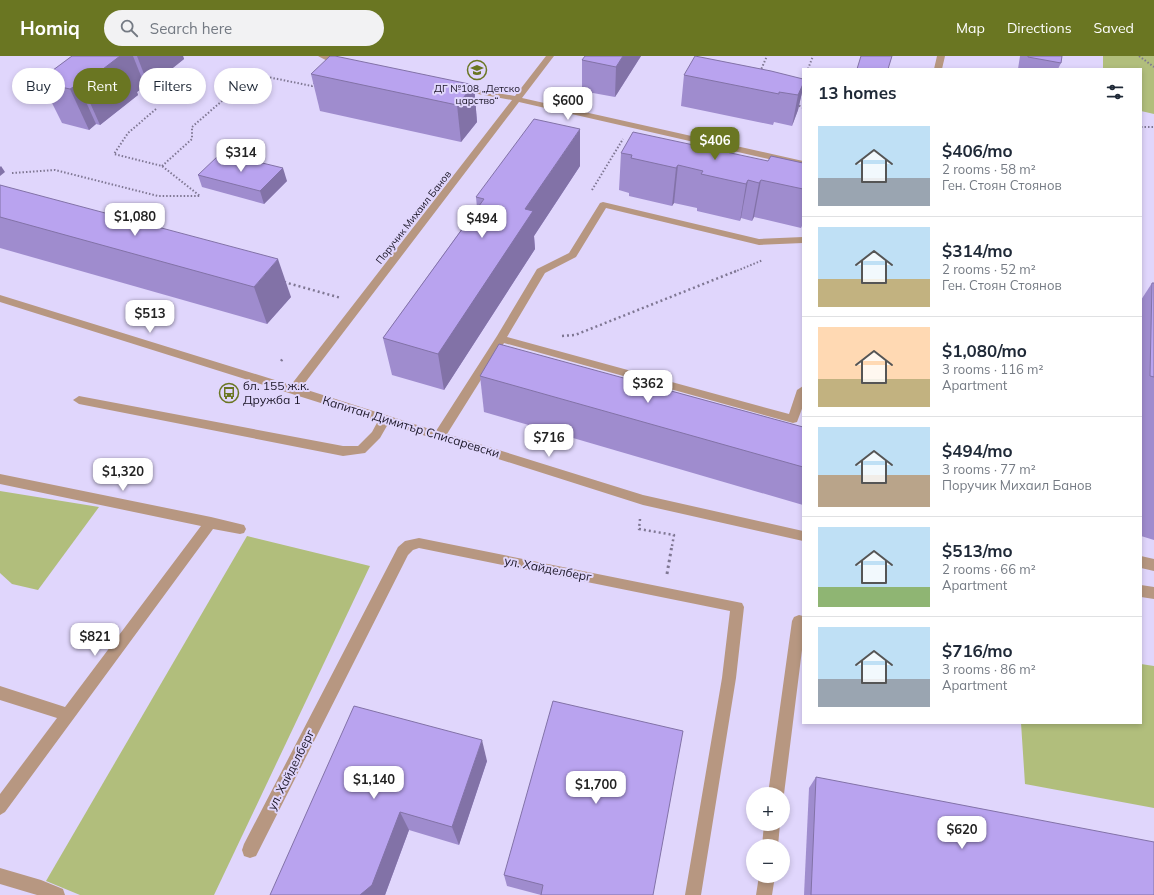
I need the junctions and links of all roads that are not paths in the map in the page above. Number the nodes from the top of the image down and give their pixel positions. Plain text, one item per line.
1 (322, 56) edge
2 (550, 56) edge
3 (941, 56) edge
4 (351, 66) edge
5 (938, 68) edge
6 (452, 86) edge
7 (517, 99) junction
8 (802, 164) edge
9 (802, 240) edge
10 (0, 298) edge
11 (501, 340) junction
12 (293, 391) junction
13 (802, 393) edge
14 (80, 400) dead end
15 (385, 419) junction
16 (439, 436) junction
17 (0, 479) edge
18 (211, 522) junction
19 (240, 528) dead end
20 (802, 536) edge
21 (1142, 562) edge
22 (1154, 565) edge
23 (1142, 591) edge
24 (1154, 593) edge
25 (799, 621) dead end
26 (0, 693) edge
27 (69, 715) junction
28 (777, 787) edge
29 (0, 807) edge
30 (250, 850) dead end
31 (0, 876) edge
32 (766, 883) edge
33 (57, 895) edge
34 (693, 895) edge
35 (764, 895) edge

1 - 4 street
2 - 7 street, Поручик Михаил Банов
3 - 5 street
6 - 7 street
7 - 8 street
7 - 12 street, Поручик Михаил Банов
9 - 11 street
10 - 12 street, Капитан Димитър Списаревски
11 - 13 street
11 - 16 street
12 - 15 street, Капитан Димитър Списаревски
14 - 15 street
15 - 16 street, Капитан Димитър Списаревски
16 - 20 street, Капитан Димитър Списаревски
17 - 18 street
18 - 19 street
18 - 27 street
21 - 22 street
23 - 24 street
25 - 28 street
26 - 27 street
27 - 29 street
30 - 34 street, ул. Хайделберг
31 - 33 street
32 - 35 street

